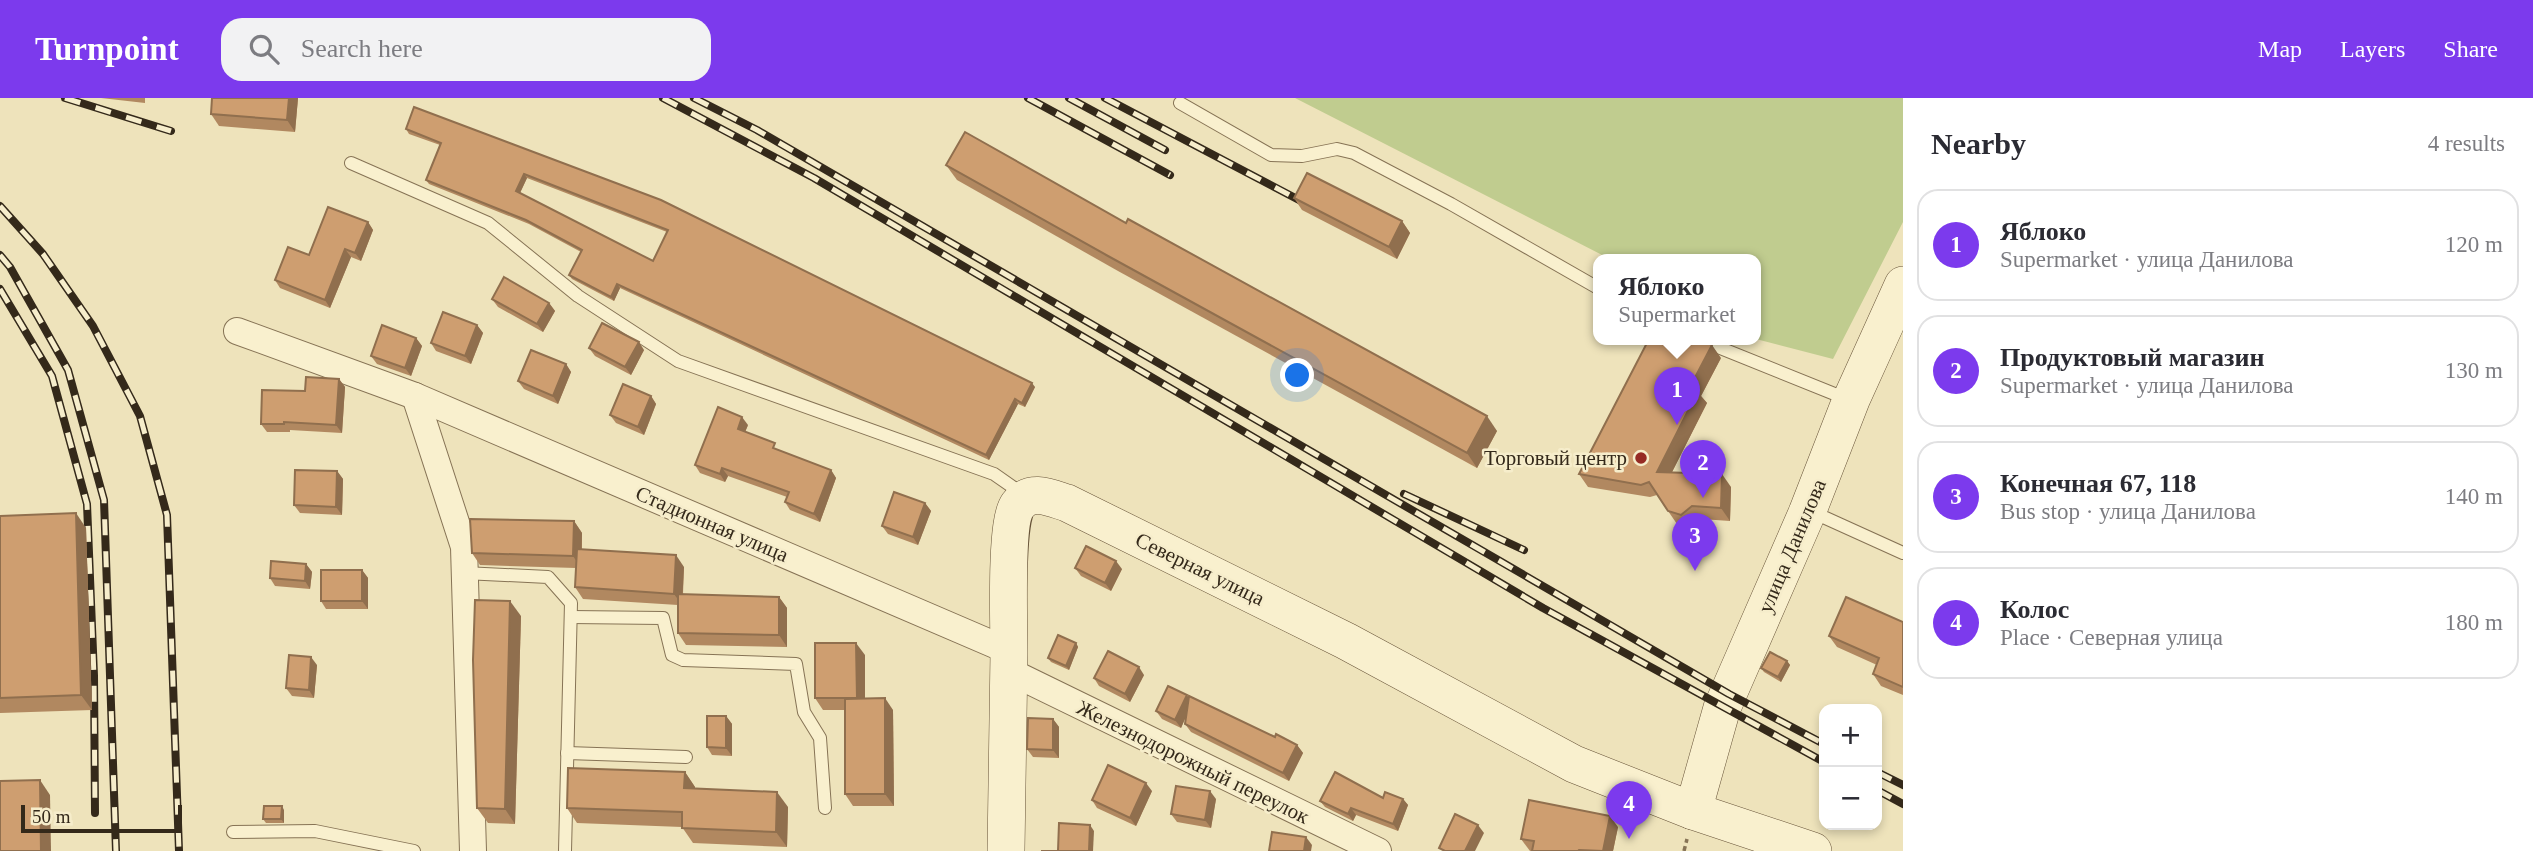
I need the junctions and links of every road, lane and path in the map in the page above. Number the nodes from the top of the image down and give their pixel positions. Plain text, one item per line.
1 (1180, 103) dead end
2 (351, 163) dead end
3 (1593, 285) edge
4 (1903, 285) edge
5 (237, 331) dead end
6 (1713, 345) edge
7 (415, 396) junction
8 (1851, 400) junction
9 (1028, 497) junction
10 (1807, 513) junction
11 (1903, 553) edge
12 (464, 573) junction
13 (571, 617) junction
14 (1009, 661) junction
15 (567, 753) junction
16 (686, 757) dead end
17 (825, 808) dead end
18 (1693, 811) junction
19 (233, 832) dead end
20 (1351, 846) edge
21 (414, 851) edge
22 (473, 851) edge
23 (565, 851) edge
24 (1006, 851) edge
25 (1378, 851) edge
26 (1813, 851) edge

1 - 3 lane
2 - 9 lane
4 - 8 street, улица Данилова
5 - 7 street, Стадионная улица
6 - 8 lane
7 - 12 street
7 - 14 street, Стадионная улица
8 - 10 street, улица Данилова
9 - 14 street
9 - 18 street, Северная улица
10 - 11 lane
10 - 18 street, улица Данилова
12 - 13 lane
12 - 22 street
13 - 15 lane
13 - 17 lane
14 - 20 street, Железнодорожный переулок
14 - 24 street
15 - 16 lane
15 - 23 lane
18 - 26 street, Северная улица
19 - 21 lane
20 - 25 street, Железнодорожный переулок

